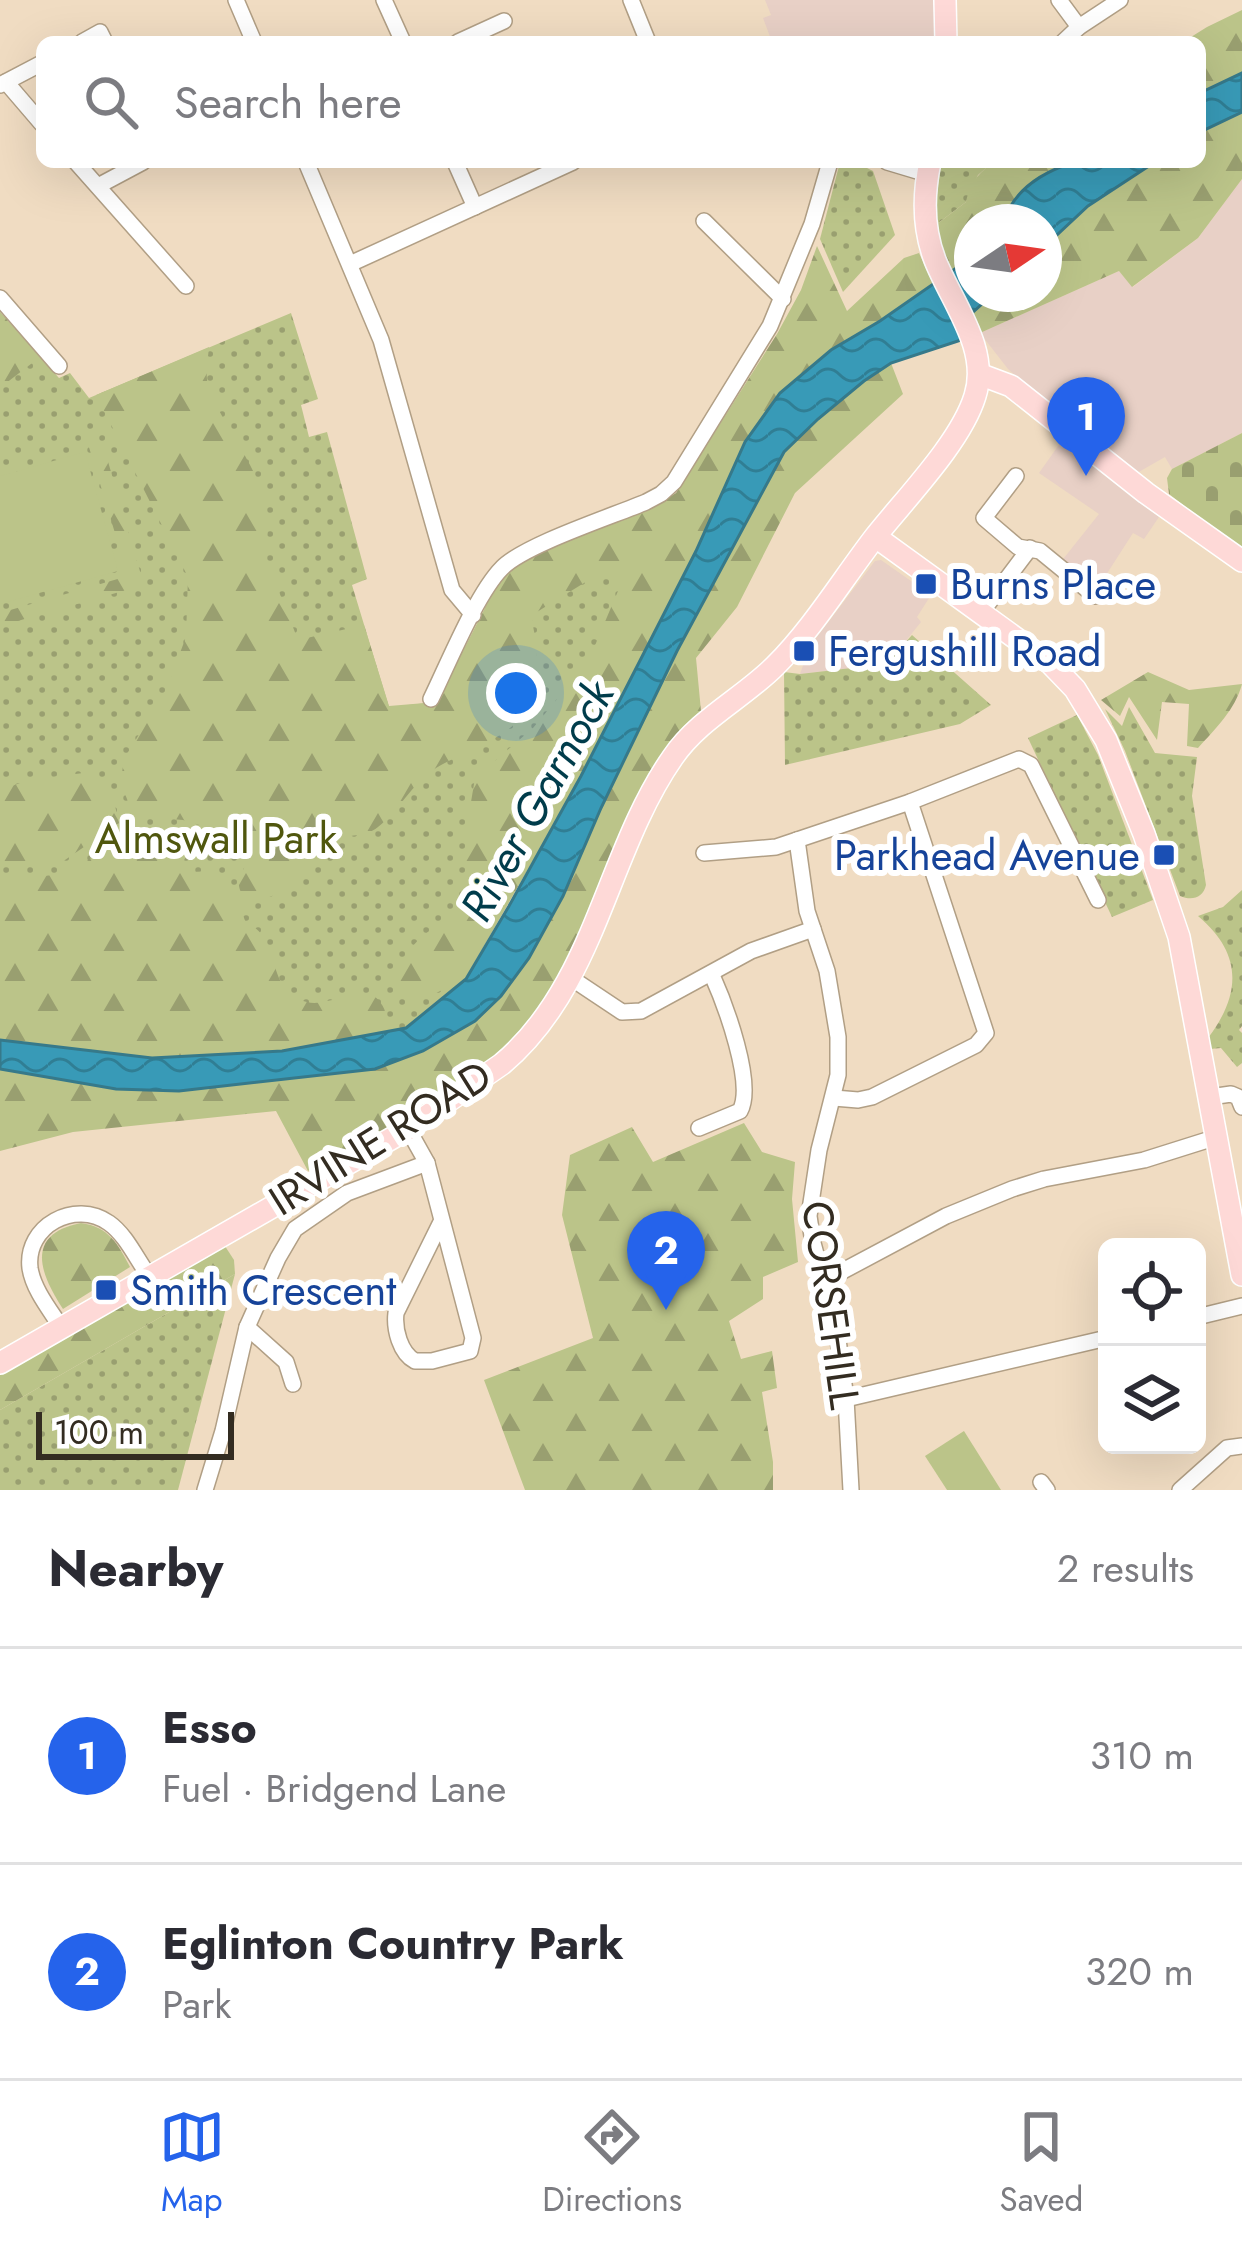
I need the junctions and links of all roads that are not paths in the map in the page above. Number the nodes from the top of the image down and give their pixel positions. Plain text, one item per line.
1 (236, 0) edge
2 (384, 0) edge
3 (631, 0) edge
4 (945, 0) edge
5 (1059, 0) edge
6 (1120, 0) edge
7 (504, 21) dead end
8 (1079, 27) junction
9 (251, 36) edge
10 (400, 36) edge
11 (471, 36) edge
12 (646, 36) edge
13 (946, 36) edge
14 (1069, 36) edge
15 (36, 66) edge
16 (3, 83) edge
17 (36, 118) edge
18 (82, 168) edge
19 (132, 168) edge
20 (309, 168) edge
21 (458, 168) edge
22 (559, 168) edge
23 (828, 168) edge
24 (928, 168) edge
25 (98, 186) junction
26 (475, 207) junction
27 (704, 221) dead end
28 (350, 264) junction
29 (186, 286) dead end
30 (0, 298) edge
31 (783, 299) junction
32 (59, 366) dead end
33 (979, 374) junction
34 (1016, 476) dead end
35 (876, 537) junction
36 (1030, 548) junction
37 (1242, 561) edge
38 (1096, 596) dead end
39 (981, 613) junction
40 (473, 615) junction
41 (431, 699) dead end
42 (910, 802) junction
43 (797, 840) junction
44 (704, 853) dead end
45 (1097, 900) dead end
46 (813, 929) junction
47 (712, 975) junction
48 (571, 978) junction
49 (1210, 1097) junction
50 (834, 1098) junction
51 (1242, 1107) edge
52 (698, 1128) dead end
53 (409, 1129) junction
54 (1217, 1137) junction
55 (427, 1163) junction
56 (280, 1200) junction
57 (441, 1222) junction
58 (296, 1229) junction
59 (1242, 1275) edge
60 (148, 1276) junction
61 (824, 1281) junction
62 (1242, 1306) edge
63 (1206, 1315) edge
64 (61, 1327) junction
65 (247, 1327) junction
66 (1098, 1340) edge
67 (0, 1363) edge
68 (292, 1384) dead end
69 (846, 1399) junction
70 (1242, 1446) edge
71 (205, 1490) edge
72 (851, 1490) edge
73 (1180, 1490) edge

1 - 9 street
2 - 10 street
3 - 12 street
4 - 13 main road
5 - 8 street
6 - 8 street
7 - 11 street
8 - 14 street
15 - 16 street
16 - 17 street
18 - 25 street
19 - 25 street
20 - 28 street
21 - 26 street
22 - 26 street
23 - 31 street
24 - 33 main road
25 - 29 street
26 - 28 street
27 - 31 street
28 - 40 street
30 - 32 street
31 - 40 street
33 - 35 main road, IRVINE ROAD
33 - 37 main road
34 - 36 street
35 - 39 main road
35 - 48 main road, IRVINE ROAD
36 - 38 street
36 - 39 street
39 - 49 main road
40 - 41 street
42 - 43 street
42 - 45 street
42 - 50 street
43 - 44 street
43 - 46 street, CORSEHILL
46 - 47 street
46 - 50 street, CORSEHILL
47 - 48 street
47 - 52 street
48 - 53 main road, IRVINE ROAD
49 - 51 street
49 - 54 main road
50 - 61 street, CORSEHILL
53 - 55 street
53 - 56 main road, IRVINE ROAD
54 - 59 main road
54 - 61 street
55 - 57 street
55 - 58 street
56 - 58 street
56 - 60 main road, IRVINE ROAD
57 - 57 street
58 - 65 street
60 - 64 main road, IRVINE ROAD
60 - 64 street
61 - 69 street, CORSEHILL
62 - 63 street
64 - 67 main road, IRVINE ROAD
65 - 68 street
65 - 71 street
66 - 69 street
69 - 72 street, CORSEHILL
70 - 73 street

